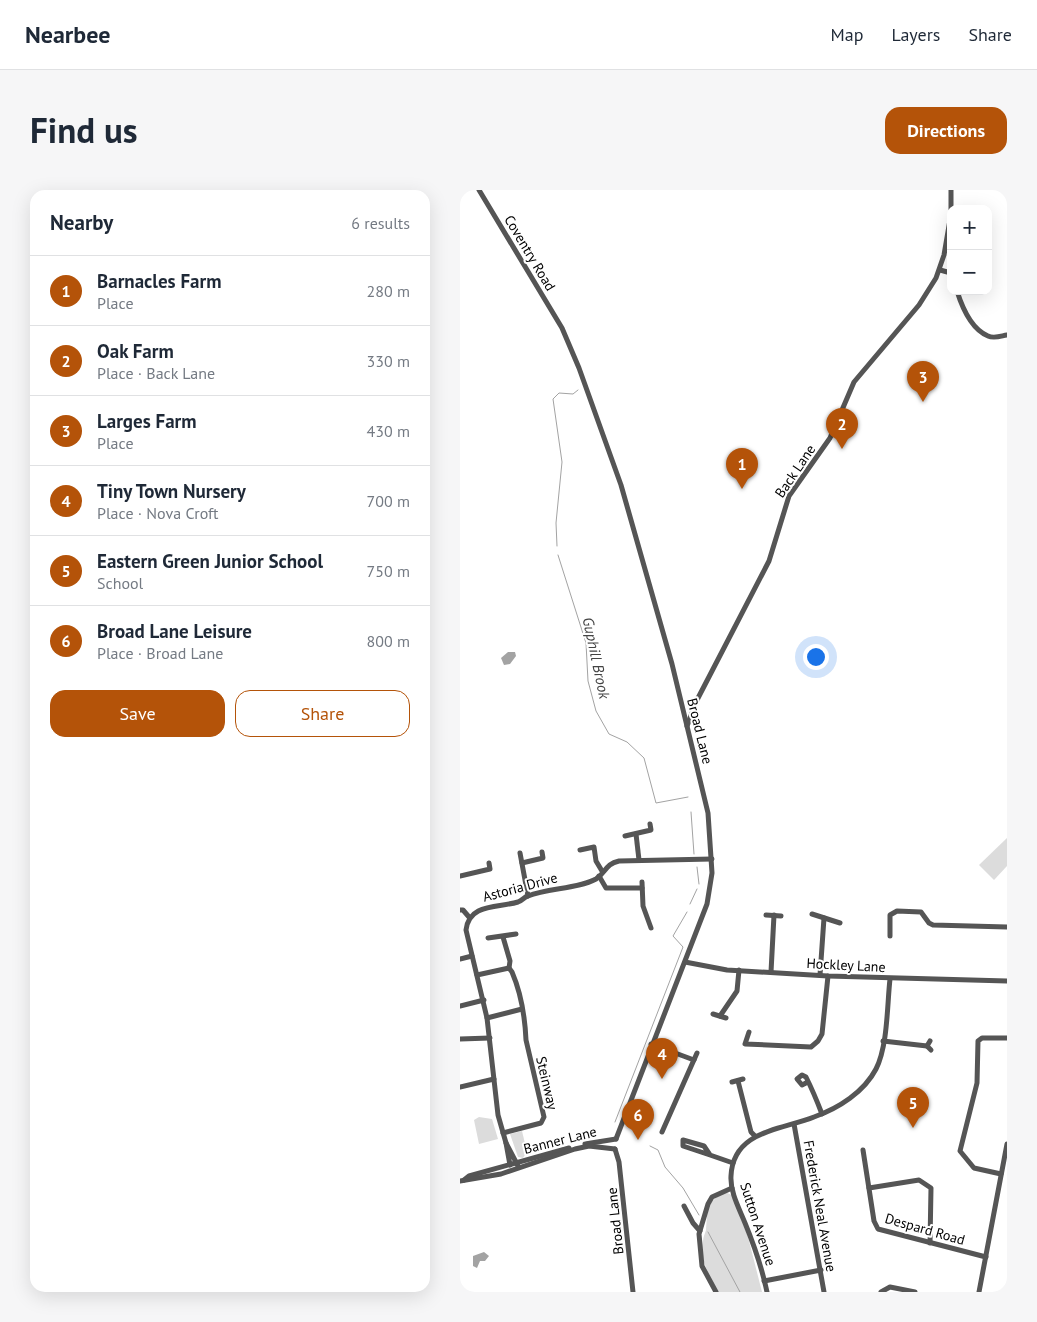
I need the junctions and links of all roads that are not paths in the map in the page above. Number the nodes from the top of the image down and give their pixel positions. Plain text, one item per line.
1 (479, 190) edge
2 (951, 190) edge
3 (951, 205) edge
4 (947, 234) edge
5 (940, 270) junction
6 (947, 272) edge
7 (959, 295) edge
8 (562, 328) joint
9 (1007, 335) edge
10 (687, 726) junction
11 (650, 824) dead end
12 (636, 834) junction
13 (625, 836) dead end
14 (580, 850) dead end
15 (520, 853) dead end
16 (543, 858) dead end
17 (712, 859) junction
18 (639, 860) junction
19 (522, 863) junction
20 (490, 869) dead end
21 (600, 874) junction
22 (460, 876) edge
23 (642, 882) dead end
24 (642, 888) junction
25 (528, 896) junction
26 (460, 910) edge
27 (766, 914) dead end
28 (812, 914) dead end
29 (774, 915) junction
30 (781, 916) dead end
31 (469, 917) junction
32 (824, 918) junction
33 (648, 921) junction
34 (641, 923) dead end
35 (840, 923) dead end
36 (1007, 927) edge
37 (651, 928) dead end
38 (516, 934) dead end
39 (890, 936) dead end
40 (502, 937) junction
41 (488, 938) dead end
42 (472, 956) junction
43 (460, 958) edge
44 (685, 962) junction
45 (509, 968) junction
46 (739, 970) junction
47 (771, 972) junction
48 (477, 975) junction
49 (820, 975) junction
50 (828, 976) junction
51 (890, 978) junction
52 (1007, 981) edge
53 (484, 1000) junction
54 (460, 1006) edge
55 (522, 1009) junction
56 (713, 1014) dead end
57 (720, 1016) junction
58 (487, 1018) junction
59 (726, 1018) dead end
60 (749, 1032) dead end
61 (490, 1038) junction
62 (1007, 1038) edge
63 (460, 1039) edge
64 (883, 1041) junction
65 (651, 1044) junction
66 (931, 1050) dead end
67 (697, 1053) dead end
68 (694, 1060) junction
69 (494, 1079) junction
70 (737, 1081) dead end
71 (808, 1082) dead end
72 (460, 1087) edge
73 (822, 1114) junction
74 (794, 1124) junction
75 (672, 1130) dead end
76 (504, 1132) junction
77 (755, 1136) junction
78 (616, 1139) junction
79 (609, 1140) junction
80 (506, 1144) junction
81 (1007, 1144) edge
82 (613, 1149) junction
83 (863, 1150) dead end
84 (710, 1155) junction
85 (733, 1163) junction
86 (510, 1165) junction
87 (518, 1165) junction
88 (1001, 1174) junction
89 (462, 1181) edge
90 (732, 1188) junction
91 (869, 1188) junction
92 (684, 1206) dead end
93 (701, 1228) junction
94 (930, 1243) junction
95 (986, 1256) junction
96 (821, 1270) junction
97 (764, 1280) junction
98 (633, 1292) edge
99 (716, 1292) edge
100 (767, 1292) edge
101 (824, 1292) edge
102 (881, 1292) edge
103 (915, 1292) edge
104 (979, 1292) edge

1 - 8 street, Coventry Road
2 - 3 street
4 - 5 street, Back Lane
5 - 6 street
5 - 10 street, Back Lane
7 - 9 street
8 - 10 street, Broad Lane
10 - 17 street, Broad Lane
11 - 12 street
12 - 13 street
12 - 18 street
14 - 21 street
15 - 19 street
16 - 19 street
17 - 18 street, Astoria Drive
17 - 44 street, Broad Lane
18 - 21 street, Astoria Drive
19 - 25 street
20 - 22 street
21 - 24 street
21 - 25 street, Astoria Drive
23 - 24 street
24 - 33 street
25 - 31 street, Astoria Drive
26 - 31 street
27 - 29 street
28 - 32 street
29 - 30 street
29 - 47 street
31 - 42 street, Astoria Drive
32 - 35 street
32 - 49 street
33 - 34 street
33 - 37 street
36 - 39 street
38 - 40 street
40 - 41 street
40 - 45 street, Steinway
42 - 43 street
42 - 48 street, Astoria Drive
44 - 46 street, Hockley Lane
44 - 65 street, Broad Lane
45 - 48 street
45 - 55 street, Steinway
46 - 47 street, Hockley Lane
46 - 57 street
47 - 49 street, Hockley Lane
48 - 53 street, Astoria Drive
49 - 50 street, Hockley Lane
50 - 51 street, Hockley Lane
50 - 60 street
51 - 52 street, Hockley Lane
51 - 64 street
53 - 54 street
53 - 58 street, Astoria Drive
55 - 58 street
55 - 76 street, Steinway
56 - 57 street
57 - 59 street
58 - 61 street, Astoria Drive
61 - 63 street
61 - 69 street, Astoria Drive
62 - 88 street
64 - 66 street
64 - 73 street
65 - 68 street
65 - 78 street, Broad Lane
67 - 68 street
68 - 75 street
69 - 72 street
69 - 76 street, Astoria Drive
70 - 77 street
71 - 73 street
73 - 74 street
74 - 77 street
74 - 96 street, Frederick Neal Avenue
76 - 80 street, Astoria Drive
77 - 85 street
78 - 79 street, Banner Lane
78 - 82 street
79 - 82 street
79 - 87 street, Banner Lane
80 - 86 street, Astoria Drive
80 - 87 street, Astoria Drive
81 - 88 street
82 - 87 street, Banner Lane
82 - 98 street, Broad Lane
83 - 91 street, Despard Road
84 - 84 street
84 - 85 street
85 - 90 street, Sutton Avenue
86 - 87 street, Banner Lane
86 - 89 street, Banner Lane
87 - 89 street, Banner Lane
88 - 95 street
90 - 93 street
90 - 97 street, Sutton Avenue
91 - 94 street, Despard Road
91 - 94 street
92 - 93 street
93 - 99 street
94 - 95 street, Despard Road
95 - 104 street
96 - 97 street
96 - 101 street, Frederick Neal Avenue
97 - 100 street, Sutton Avenue
102 - 103 street

